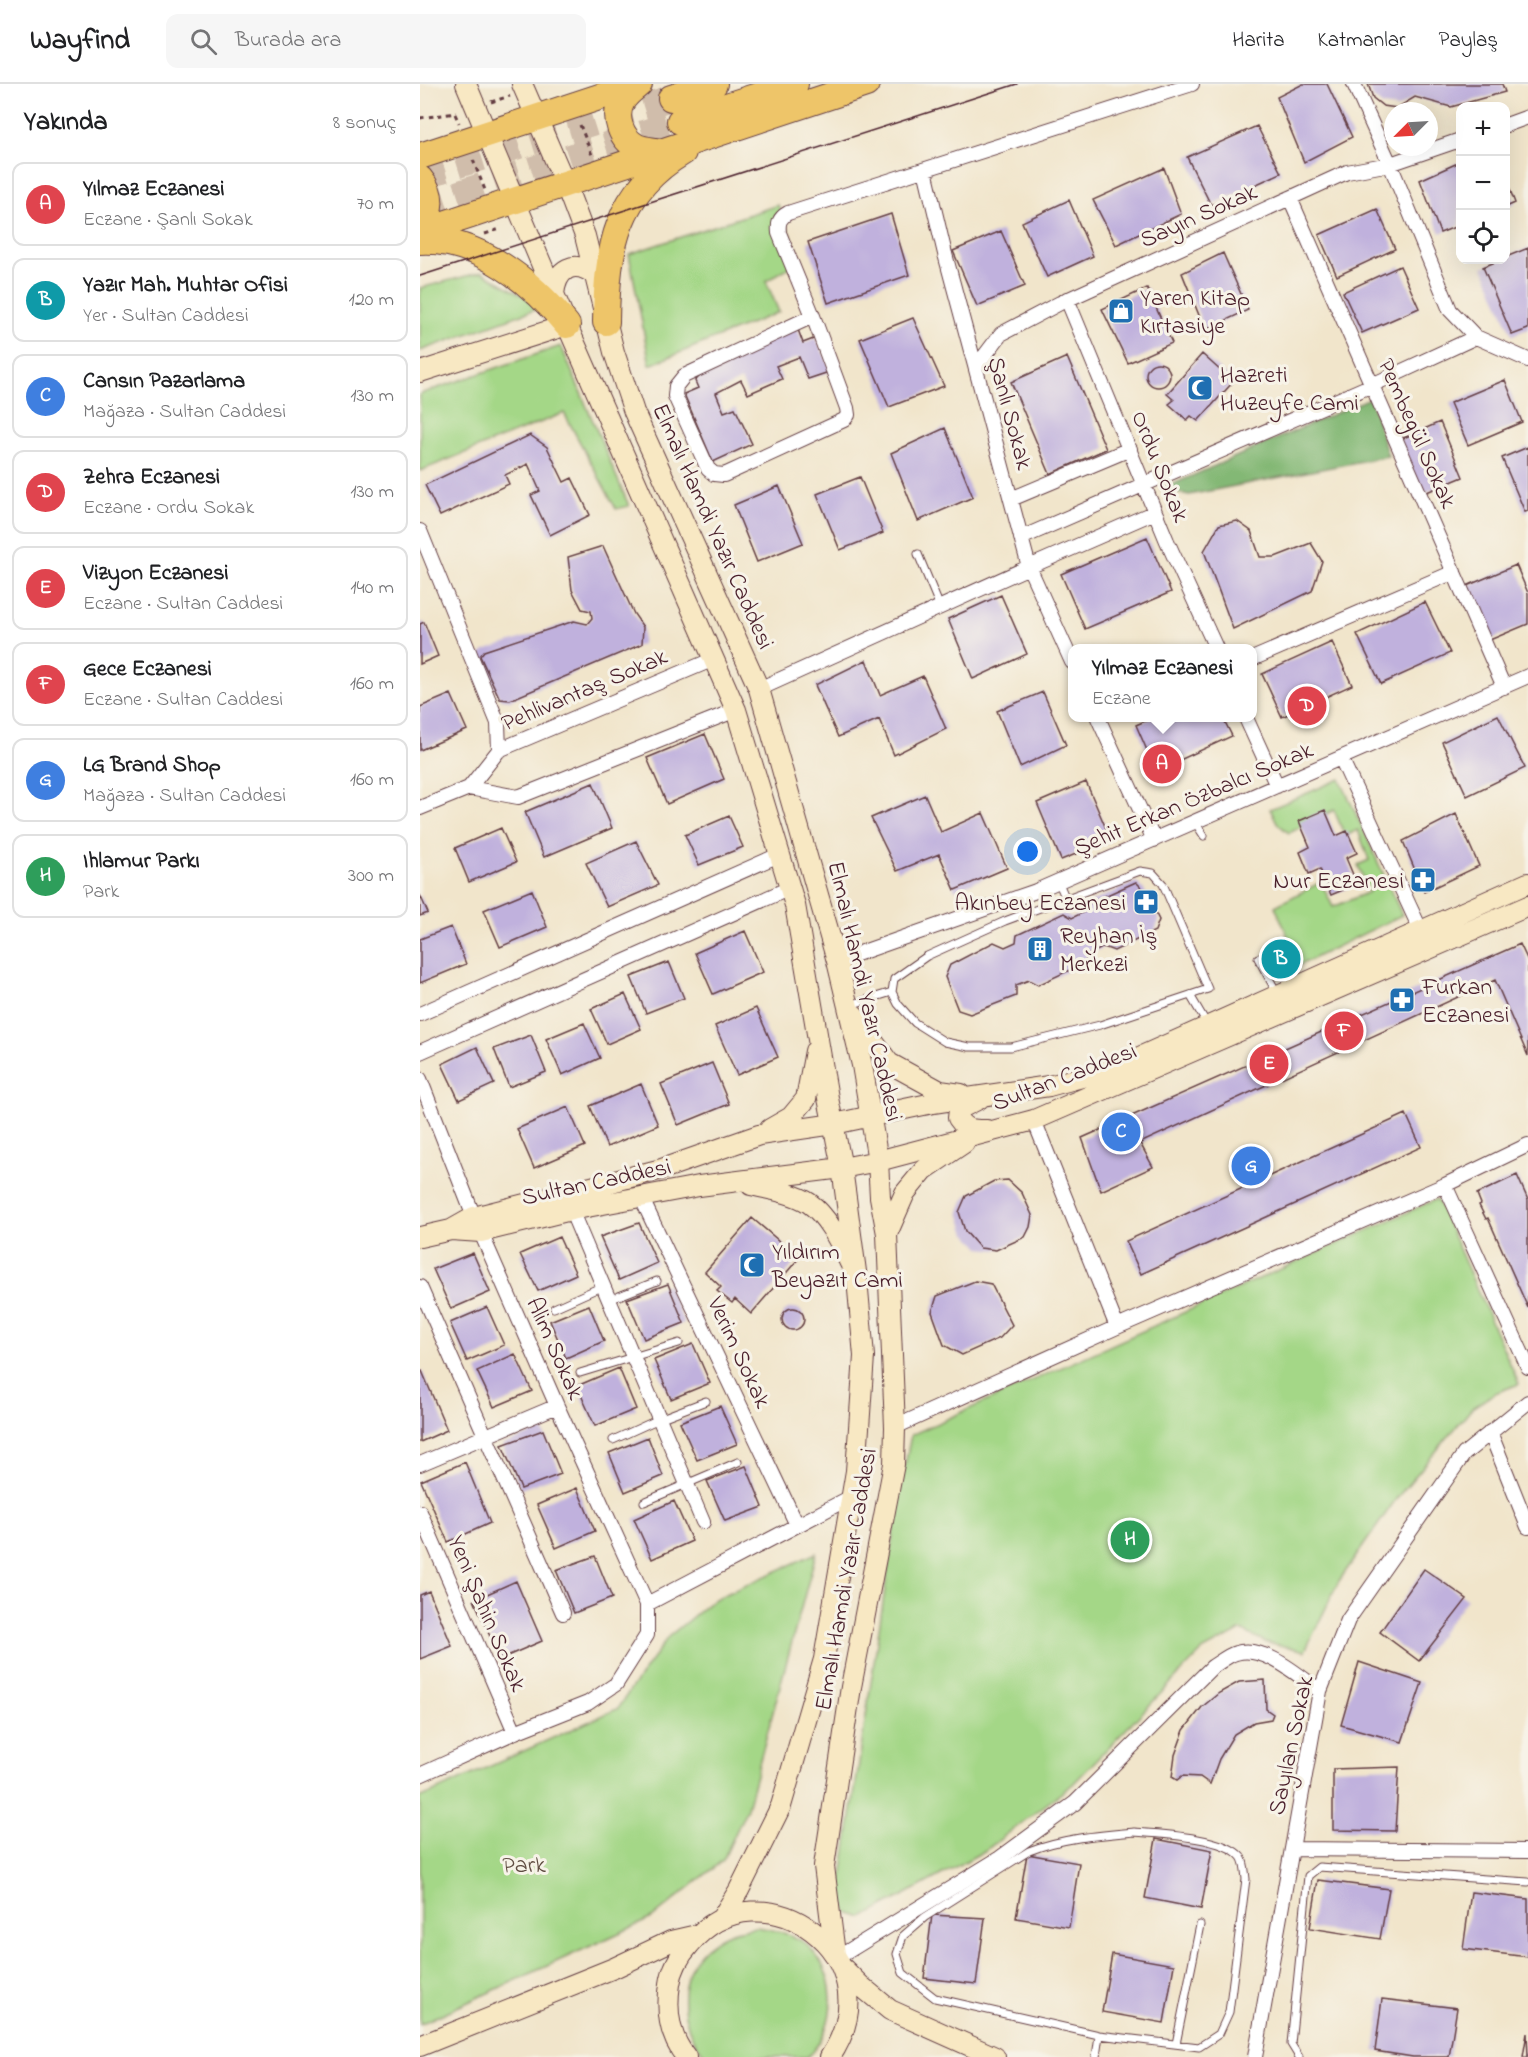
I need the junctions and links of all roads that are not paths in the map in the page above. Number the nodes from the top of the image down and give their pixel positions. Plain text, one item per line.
1 (466, 84) edge
2 (640, 84) edge
3 (714, 84) edge
4 (795, 84) edge
5 (866, 84) edge
6 (1192, 84) edge
7 (1354, 84) edge
8 (524, 87) edge
9 (1528, 117) edge
10 (537, 118) junction
11 (1510, 124) edge
12 (717, 133) junction
13 (487, 134) junction
14 (1456, 142) edge
15 (661, 152) junction
16 (420, 156) edge
17 (1390, 164) junction
18 (925, 170) junction
19 (420, 179) edge
20 (565, 183) junction
21 (1290, 198) junction
22 (515, 200) junction
23 (420, 227) edge
24 (420, 232) edge
25 (420, 240) edge
26 (596, 275) junction
27 (554, 294) junction
28 (1067, 299) junction
29 (813, 316) junction
30 (606, 322) junction
31 (567, 325) junction
32 (1476, 337) junction
33 (1528, 360) edge
34 (976, 367) junction
35 (420, 372) edge
36 (1372, 385) junction
37 (1130, 449) junction
38 (1144, 485) junction
39 (1011, 499) junction
40 (1155, 512) junction
41 (420, 531) edge
42 (1021, 538) junction
43 (918, 554) dead end
44 (1029, 567) junction
45 (1454, 572) junction
46 (940, 607) junction
47 (1213, 644) edge
48 (1068, 653) edge
49 (1257, 657) edge
50 (714, 659) junction
51 (1528, 676) edge
52 (1504, 687) junction
53 (759, 688) junction
54 (736, 710) junction
55 (1100, 722) edge
56 (1248, 722) edge
57 (499, 750) junction
58 (1341, 758) junction
59 (1277, 786) junction
60 (469, 788) junction
61 (420, 808) edge
62 (1196, 822) junction
63 (1204, 836) dead end
64 (1154, 840) junction
65 (781, 854) junction
66 (1058, 881) junction
67 (1528, 885) edge
68 (790, 888) junction
69 (1066, 899) junction
70 (1528, 906) edge
71 (1421, 931) junction
72 (1258, 958) dead end
73 (837, 961) junction
74 (892, 993) junction
75 (1190, 995) junction
76 (1278, 995) junction
77 (848, 1006) junction
78 (420, 1014) edge
79 (1208, 1026) junction
80 (818, 1033) junction
81 (420, 1052) edge
82 (420, 1079) edge
83 (983, 1096) junction
84 (871, 1117) junction
85 (1034, 1120) junction
86 (834, 1124) junction
87 (997, 1130) junction
88 (759, 1135) junction
89 (972, 1136) junction
90 (1528, 1145) edge
91 (878, 1161) junction
92 (842, 1168) junction
93 (737, 1182) junction
94 (1445, 1185) junction
95 (641, 1197) junction
96 (571, 1210) junction
97 (478, 1225) junction
98 (887, 1234) junction
99 (420, 1238) edge
100 (858, 1279) junction
101 (657, 1281) dead end
102 (603, 1286) junction
103 (420, 1287) edge
104 (609, 1300) junction
105 (554, 1308) dead end
106 (1117, 1327) junction
107 (679, 1343) dead end
108 (633, 1357) junction
109 (1528, 1367) edge
110 (580, 1373) dead end
111 (706, 1401) dead end
112 (1528, 1402) edge
113 (556, 1406) junction
114 (659, 1419) junction
115 (895, 1427) junction
116 (1490, 1432) junction
117 (484, 1437) junction
118 (613, 1440) dead end
119 (738, 1462) dead end
120 (420, 1464) edge
121 (687, 1484) junction
122 (851, 1497) junction
123 (644, 1502) dead end
124 (420, 1512) edge
125 (703, 1522) dead end
126 (797, 1526) junction
127 (1528, 1527) edge
128 (647, 1604) junction
129 (563, 1613) dead end
130 (1320, 1691) junction
131 (515, 1732) junction
132 (420, 1774) edge
133 (1292, 1849) junction
134 (1528, 1851) edge
135 (1528, 1882) edge
136 (721, 1920) junction
137 (1200, 1925) dead end
138 (697, 1935) junction
139 (837, 1959) junction
140 (1099, 2035) junction
141 (1176, 2044) junction
142 (420, 2046) edge
143 (686, 2057) edge
144 (830, 2057) edge
145 (995, 2057) edge
146 (1096, 2057) edge
147 (1255, 2057) edge
148 (1299, 2057) edge

1 - 13 main road, Elmalı Hamdi Yazır Caddesi
2 - 10 highway
2 - 15 highway
3 - 4 highway
5 - 12 highway
6 - 18 street
7 - 17 street
8 - 10 main road, Elmalı Hamdi Yazır Caddesi
9 - 11 street
10 - 13 highway
10 - 20 main road, Elmalı Hamdi Yazır Caddesi
12 - 15 highway
12 - 30 highway
13 - 16 highway
13 - 22 main road, Elmalı Hamdi Yazır Caddesi
14 - 17 street, Sayın Sokak
15 - 20 highway
17 - 21 street, Sayın Sokak
17 - 32 street
18 - 29 street
18 - 34 street, Şanlı Sokak
19 - 23 highway
20 - 22 highway
20 - 26 main road, Elmalı Hamdi Yazır Caddesi
21 - 28 street, Sayın Sokak
21 - 36 street, Pembegül Sokak
22 - 24 highway
22 - 27 main road, Elmalı Hamdi Yazır Caddesi
25 - 31 highway
26 - 27 main road
26 - 30 main road, Elmalı Hamdi Yazır Caddesi
27 - 31 main road, Elmalı Hamdi Yazır Caddesi
28 - 34 street, Sayın Sokak
28 - 37 street, Ordu Sokak
29 - 29 street
30 - 53 main road, Elmalı Hamdi Yazır Caddesi
31 - 35 main road
31 - 50 main road, Elmalı Hamdi Yazır Caddesi
32 - 33 street
32 - 36 street
34 - 39 street, Şanlı Sokak
36 - 38 street
36 - 45 street, Pembegül Sokak
37 - 38 street, Ordu Sokak
37 - 39 street
38 - 40 street, Ordu Sokak
38 - 42 street
39 - 42 street, Şanlı Sokak
40 - 44 street
40 - 47 street, Ordu Sokak
41 - 57 street
42 - 44 street, Şanlı Sokak
43 - 46 lane
44 - 46 street
44 - 48 street, Şanlı Sokak
45 - 49 street
45 - 52 street, Pembegül Sokak
46 - 53 street
50 - 54 main road, Elmalı Hamdi Yazır Caddesi
50 - 57 street, Pehlivantaş Sokak
51 - 52 street, Şehit Erkan Özbalcı Sokak
52 - 58 street, Şehit Erkan Özbalcı Sokak
53 - 73 main road, Elmalı Hamdi Yazır Caddesi
54 - 60 street
54 - 65 main road, Elmalı Hamdi Yazır Caddesi
55 - 64 street
56 - 59 street
57 - 60 street, Pehlivantaş Sokak
58 - 59 street, Şehit Erkan Özbalcı Sokak
58 - 71 street
59 - 62 street, Şehit Erkan Özbalcı Sokak
60 - 61 street, Pehlivantaş Sokak
62 - 63 lane
62 - 64 street, Şehit Erkan Özbalcı Sokak
64 - 66 street, Şehit Erkan Özbalcı Sokak
65 - 68 main road, Elmalı Hamdi Yazır Caddesi
65 - 78 street
66 - 69 lane
66 - 73 street, Şehit Erkan Özbalcı Sokak
67 - 71 main road, Sultan Caddesi
68 - 80 main road, Elmalı Hamdi Yazır Caddesi
68 - 81 street
69 - 74 lane
69 - 75 lane
70 - 85 main road, Sultan Caddesi
71 - 76 main road, Sultan Caddesi
72 - 76 lane
73 - 77 main road, Elmalı Hamdi Yazır Caddesi
74 - 75 lane
74 - 77 lane
75 - 79 lane
76 - 79 main road, Sultan Caddesi
77 - 83 main road
77 - 84 main road, Elmalı Hamdi Yazır Caddesi
79 - 83 main road, Sultan Caddesi
80 - 86 main road, Elmalı Hamdi Yazır Caddesi
80 - 88 main road
82 - 97 street, Alim Sokak
83 - 84 main road, Sultan Caddesi
83 - 87 main road
84 - 86 main road, Sultan Caddesi
84 - 91 main road, Elmalı Hamdi Yazır Caddesi
85 - 87 main road, Sultan Caddesi
85 - 106 street
86 - 88 main road, Sultan Caddesi
86 - 92 main road, Elmalı Hamdi Yazır Caddesi
87 - 89 main road, Sultan Caddesi
88 - 97 main road, Sultan Caddesi
89 - 91 main road, Sultan Caddesi
89 - 98 main road
90 - 94 street
91 - 92 main road, Sultan Caddesi
91 - 98 main road, Elmalı Hamdi Yazır Caddesi
92 - 93 main road, Sultan Caddesi
92 - 100 main road, Elmalı Hamdi Yazır Caddesi
93 - 95 main road, Sultan Caddesi
93 - 100 main road
94 - 106 street
94 - 109 street
95 - 96 main road, Sultan Caddesi
95 - 126 street, Verim Sokak
96 - 97 main road, Sultan Caddesi
96 - 102 street
97 - 99 main road, Sultan Caddesi
97 - 113 street, Alim Sokak
98 - 115 main road, Elmalı Hamdi Yazır Caddesi
100 - 122 main road, Elmalı Hamdi Yazır Caddesi
101 - 104 lane
102 - 104 street
102 - 105 lane
103 - 117 street
104 - 108 street
106 - 115 street
107 - 108 lane
108 - 110 lane
108 - 114 street
111 - 114 lane
112 - 116 street, Sayılan Sokak
113 - 117 street
113 - 128 street, Alim Sokak
114 - 118 lane
114 - 121 street
115 - 139 main road, Elmalı Hamdi Yazır Caddesi
116 - 127 street
116 - 130 street, Sayılan Sokak
117 - 120 street
117 - 129 street
119 - 121 lane
121 - 123 lane
121 - 125 street
122 - 126 street
122 - 136 main road, Elmalı Hamdi Yazır Caddesi
124 - 131 street, Yeni Şahin Sokak
126 - 128 street
128 - 131 street, Alim Sokak
130 - 133 street, Sayılan Sokak
130 - 139 street
131 - 132 street
133 - 134 street
133 - 147 street, Sayılan Sokak
135 - 148 lane
136 - 138 main road
136 - 139 main road
137 - 141 lane
138 - 142 main road
138 - 143 main road
139 - 144 main road, Elmalı Hamdi Yazır Caddesi
139 - 145 main road
140 - 141 lane
140 - 141 lane
140 - 146 lane

